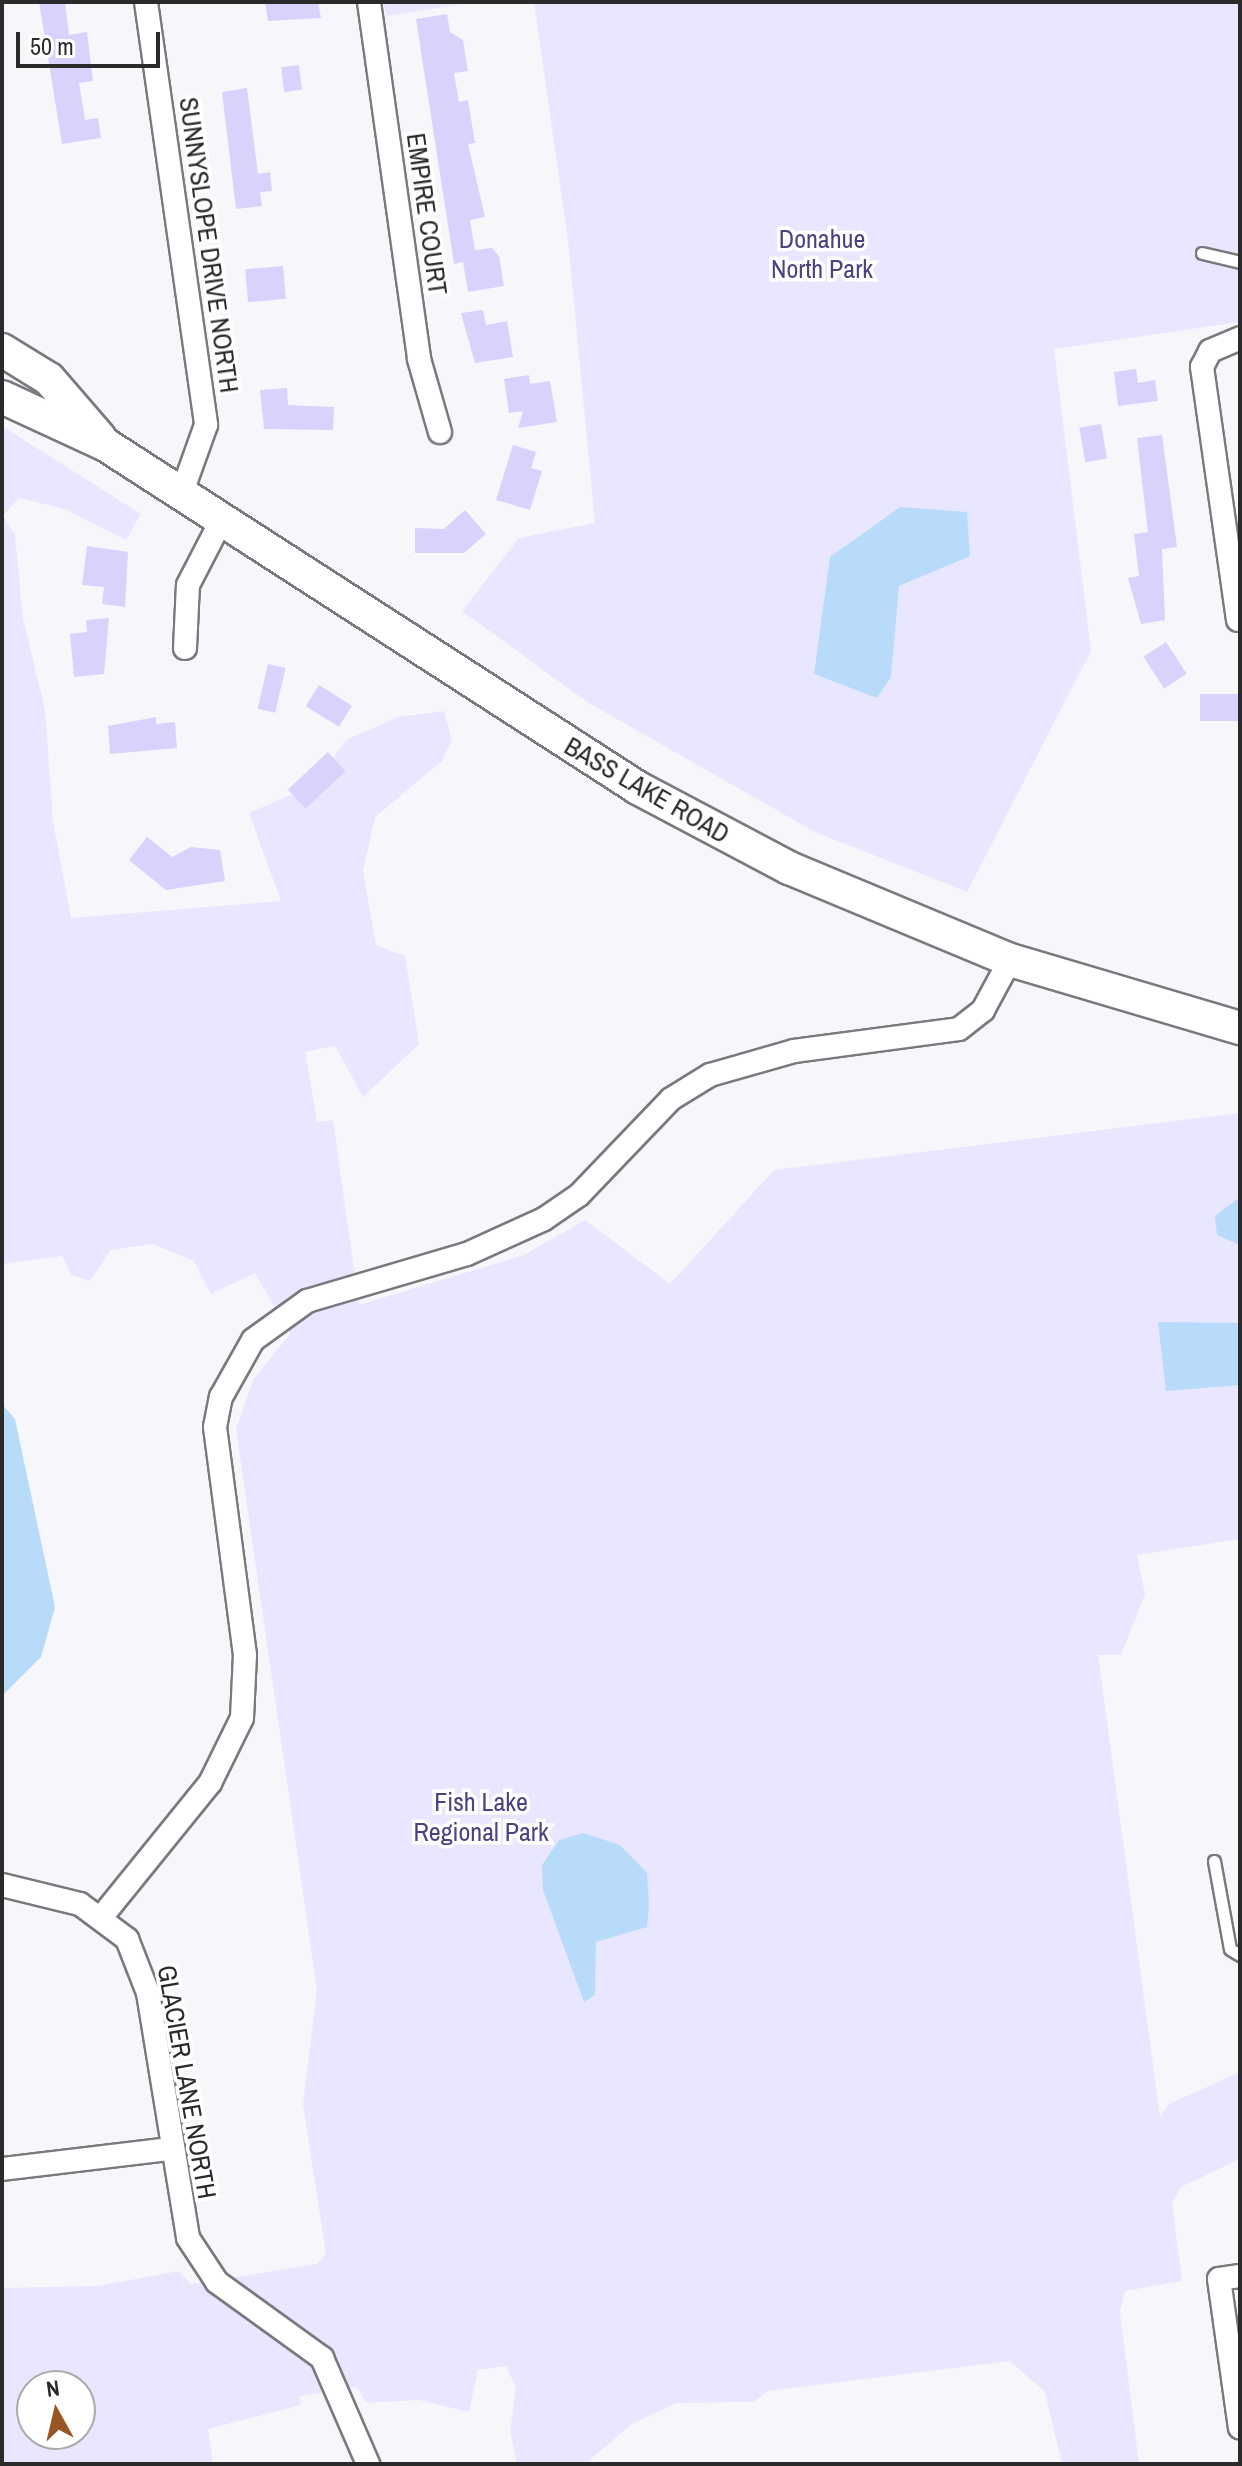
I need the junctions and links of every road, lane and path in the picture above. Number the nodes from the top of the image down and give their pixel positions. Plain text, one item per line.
1 (146, 2) edge
2 (369, 2) edge
3 (1202, 253) dead end
4 (1240, 262) edge
5 (1240, 338) edge
6 (2, 350) edge
7 (2, 397) edge
8 (440, 432) dead end
9 (106, 445) junction
10 (182, 492) junction
11 (222, 519) junction
12 (1238, 620) edge
13 (185, 648) dead end
14 (1010, 960) junction
15 (1240, 1028) edge
16 (1214, 1861) dead end
17 (2, 1885) edge
18 (103, 1915) junction
19 (1240, 1955) edge
20 (170, 2149) junction
21 (2, 2169) edge
22 (1230, 2277) edge
23 (1240, 2428) edge
24 (368, 2464) edge

1 - 10 street, SUNNYSLOPE DRIVE NORTH
2 - 8 street, EMPIRE COURT
3 - 4 lane
5 - 12 street
6 - 9 main road, BASS LAKE ROAD
7 - 9 main road, BASS LAKE ROAD
9 - 10 main road, BASS LAKE ROAD
10 - 11 main road, BASS LAKE ROAD
11 - 13 street
11 - 14 main road, BASS LAKE ROAD
14 - 15 main road, BASS LAKE ROAD
14 - 18 street
16 - 19 lane
17 - 18 street
18 - 20 street, GLACIER LANE NORTH
20 - 21 street
20 - 24 street, GLACIER LANE NORTH
22 - 23 street

